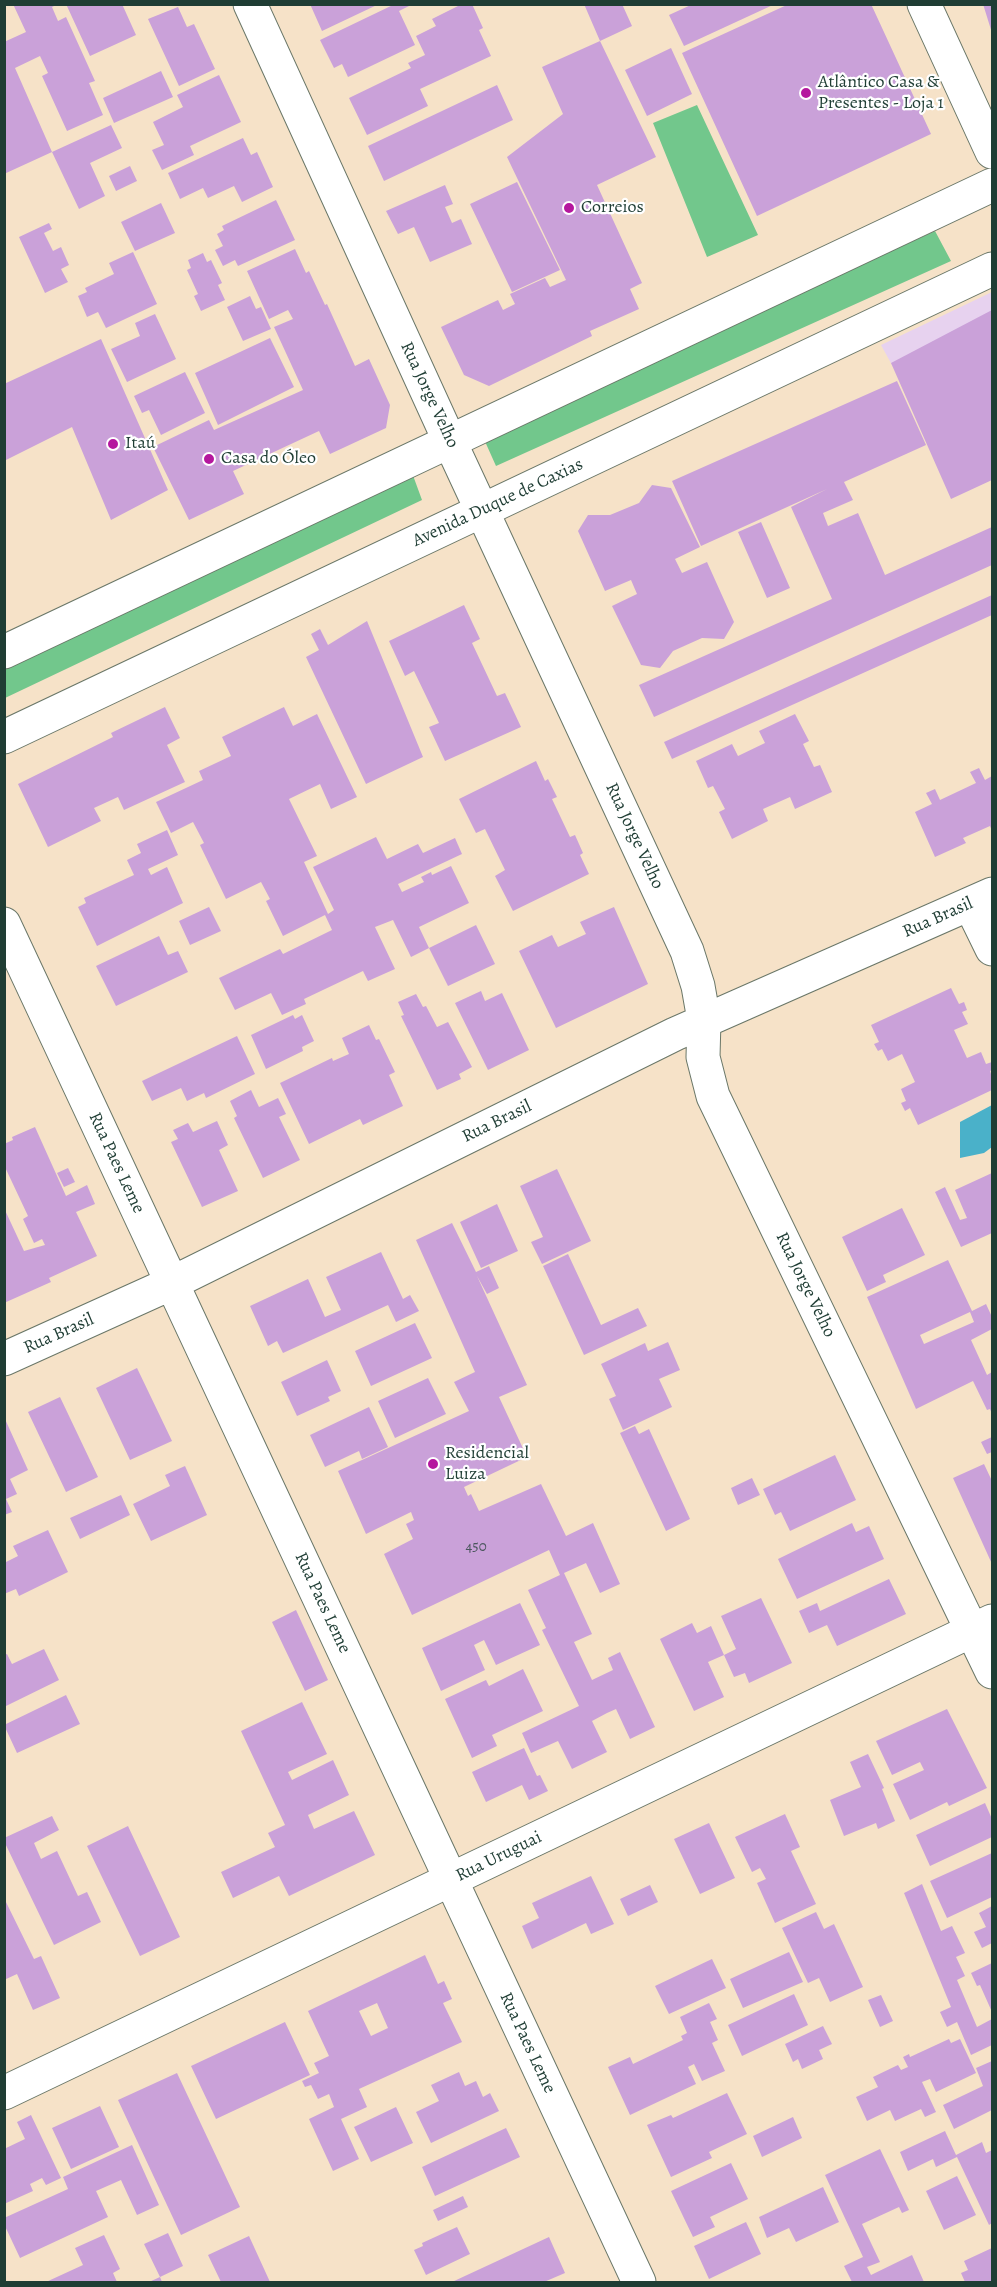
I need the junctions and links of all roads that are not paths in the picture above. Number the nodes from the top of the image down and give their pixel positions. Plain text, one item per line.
1 (250, 4) edge
2 (924, 4) edge
3 (993, 152) edge
4 (993, 185) edge
5 (993, 269) edge
6 (450, 442) junction
7 (482, 511) junction
8 (4, 652) edge
9 (4, 737) edge
10 (981, 899) edge
11 (4, 924) edge
12 (993, 949) edge
13 (704, 1020) junction
14 (172, 1283) junction
15 (4, 1359) edge
16 (983, 1626) edge
17 (993, 1672) edge
18 (451, 1880) junction
19 (4, 2093) edge
20 (639, 2283) edge

1 - 6 street, Rua Jorge Velho
2 - 3 street
4 - 6 street
5 - 7 street, Avenida Duque de Caxias
6 - 7 street, Rua Jorge Velho
6 - 8 street
7 - 9 street, Avenida Duque de Caxias
7 - 13 street, Rua Jorge Velho
10 - 12 street
10 - 13 street, Rua Brasil
11 - 14 street, Rua Paes Leme
13 - 14 street, Rua Brasil
13 - 16 street, Rua Jorge Velho
14 - 15 street, Rua Brasil
14 - 18 street, Rua Paes Leme
16 - 17 street, Rua Jorge Velho
16 - 18 street, Rua Uruguai
18 - 19 street, Rua Uruguai
18 - 20 street, Rua Paes Leme

